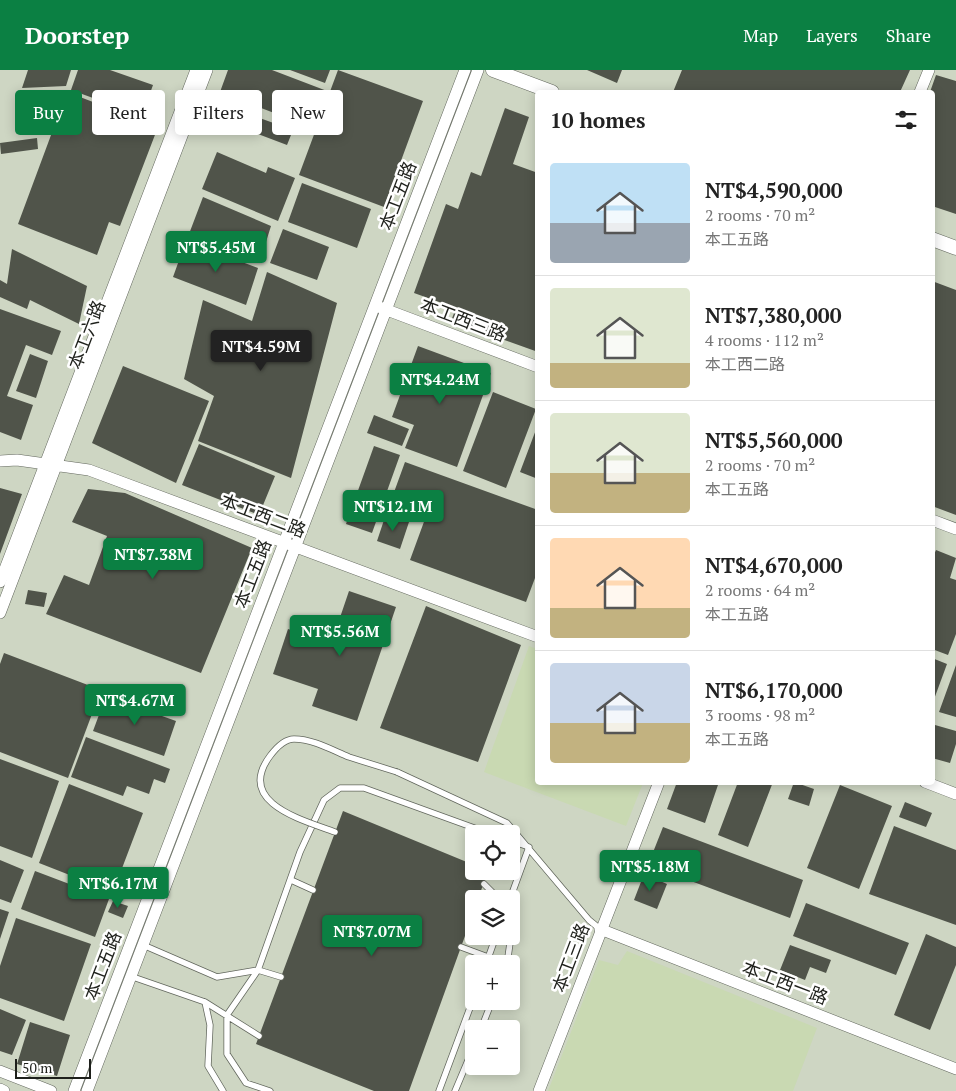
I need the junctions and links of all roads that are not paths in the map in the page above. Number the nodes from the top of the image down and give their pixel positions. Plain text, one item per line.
1 (196, 70) edge
2 (207, 70) edge
3 (465, 70) edge
4 (478, 70) edge
5 (493, 70) edge
6 (929, 70) edge
7 (547, 90) edge
8 (921, 90) edge
9 (935, 240) edge
10 (956, 248) edge
11 (381, 308) junction
12 (535, 366) edge
13 (0, 461) edge
14 (50, 465) junction
15 (935, 521) edge
16 (956, 529) edge
17 (284, 542) junction
18 (295, 547) junction
19 (0, 582) edge
20 (0, 614) edge
21 (535, 636) edge
22 (658, 785) edge
23 (933, 785) edge
24 (956, 794) edge
25 (466, 825) edge
26 (335, 832) dead end
27 (520, 844) edge
28 (529, 847) junction
29 (291, 880) junction
30 (484, 884) dead end
31 (313, 890) dead end
32 (490, 890) edge
33 (513, 890) edge
34 (600, 929) junction
35 (132, 940) junction
36 (143, 945) junction
37 (461, 947) dead end
38 (483, 955) edge
39 (258, 970) junction
40 (120, 971) junction
41 (131, 976) junction
42 (281, 978) dead end
43 (205, 1002) junction
44 (469, 1010) edge
45 (227, 1015) junction
46 (259, 1036) dead end
47 (465, 1068) edge
48 (956, 1069) edge
49 (0, 1071) edge
50 (0, 1090) edge
51 (4, 1091) edge
52 (51, 1091) edge
53 (74, 1091) edge
54 (87, 1091) edge
55 (223, 1091) edge
56 (270, 1091) edge
57 (439, 1091) edge
58 (456, 1091) edge
59 (539, 1091) edge

1 - 14 street, 本工六路
2 - 14 street, 本工六路
3 - 11 street, 本工五路
4 - 11 street, 本工五路
5 - 7 street
6 - 8 street
9 - 10 street
11 - 12 street, 本工西三路
11 - 17 street, 本工五路
11 - 18 street, 本工五路
13 - 14 street, 本工西二路
14 - 17 street, 本工西二路
14 - 19 street, 本工六路
14 - 20 street, 本工六路
15 - 16 street
17 - 18 street, 本工西二路
17 - 35 street, 本工五路
18 - 21 street, 本工西二路
18 - 36 street, 本工五路
22 - 34 street, 本工三路
23 - 24 street
25 - 29 lane
26 - 28 lane, bridge
27 - 28 lane
28 - 33 lane
28 - 34 lane
29 - 31 lane
29 - 39 lane
30 - 32 lane
34 - 48 street, 本工西一路
34 - 59 street, 本工三路
35 - 36 lane
35 - 40 street, 本工五路
36 - 39 lane
36 - 41 street, 本工五路
37 - 38 lane
39 - 42 lane
39 - 45 lane
40 - 41 lane
40 - 53 street, 本工五路
41 - 43 lane
41 - 54 street, 本工五路
43 - 45 lane
43 - 55 lane
44 - 57 lane
45 - 46 lane
45 - 56 lane
47 - 58 lane
49 - 52 street
50 - 51 street

